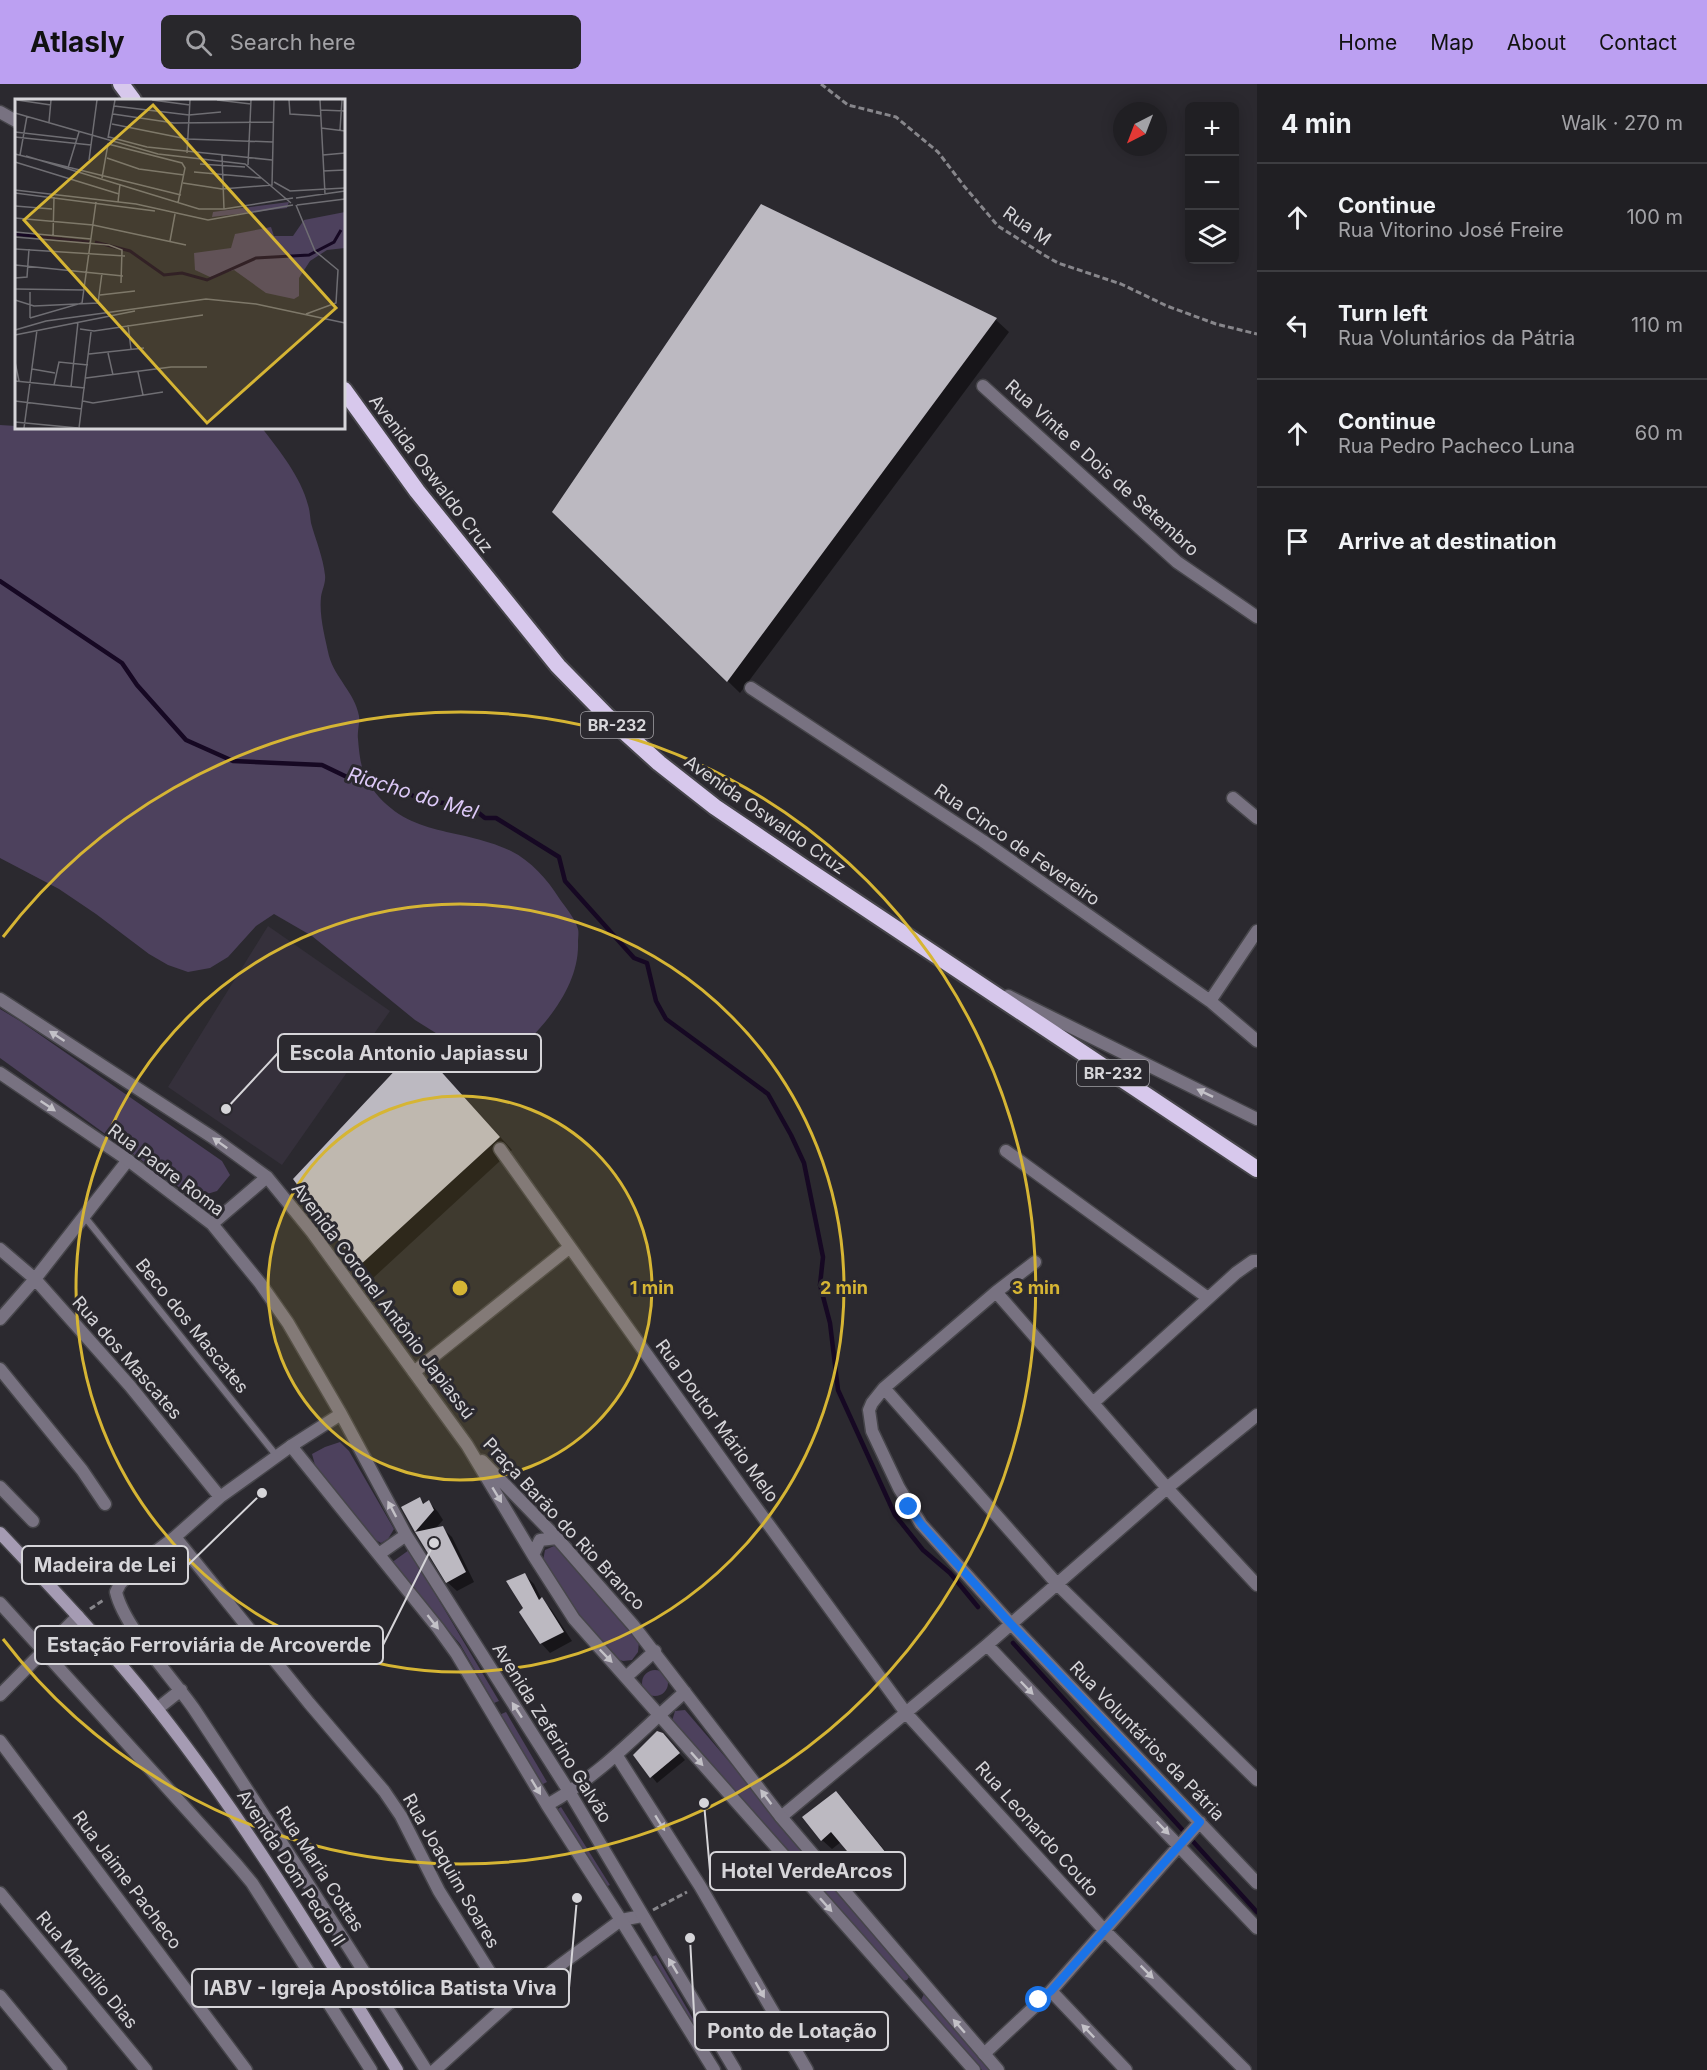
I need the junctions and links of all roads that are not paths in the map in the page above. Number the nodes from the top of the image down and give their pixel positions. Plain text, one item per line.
1 (121, 84) edge
2 (132, 99) edge
3 (0, 112) edge
4 (15, 120) edge
5 (983, 386) dead end
6 (345, 391) edge
7 (1257, 617) edge
8 (751, 688) dead end
9 (1233, 798) dead end
10 (1257, 818) edge
11 (1257, 931) edge
12 (969, 977) junction
13 (0, 999) edge
14 (1210, 1001) junction
15 (1257, 1041) edge
16 (0, 1073) edge
17 (1257, 1119) edge
18 (500, 1149) dead end
19 (1006, 1151) dead end
20 (128, 1160) junction
21 (1257, 1169) edge
22 (267, 1177) junction
23 (84, 1216) junction
24 (212, 1224) junction
25 (570, 1247) junction
26 (0, 1249) edge
27 (1257, 1261) edge
28 (1035, 1262) dead end
29 (35, 1279) junction
30 (996, 1292) junction
31 (1208, 1298) junction
32 (0, 1319) edge
33 (0, 1369) edge
34 (414, 1371) junction
35 (884, 1388) junction
36 (1093, 1403) junction
37 (341, 1414) junction
38 (1257, 1415) edge
39 (467, 1445) junction
40 (291, 1446) junction
41 (276, 1455) junction
42 (0, 1487) edge
43 (1167, 1488) junction
44 (220, 1497) junction
45 (105, 1504) dead end
46 (33, 1521) dead end
47 (0, 1533) edge
48 (406, 1535) junction
49 (175, 1537) junction
50 (557, 1538) junction
51 (379, 1554) junction
52 (532, 1555) junction
53 (1058, 1585) junction
54 (1257, 1585) edge
55 (0, 1604) edge
56 (78, 1616) junction
57 (1011, 1624) junction
58 (987, 1646) junction
59 (43, 1651) junction
60 (655, 1651) junction
61 (626, 1677) junction
62 (181, 1690) junction
63 (685, 1692) junction
64 (0, 1695) edge
65 (157, 1708) junction
66 (906, 1713) junction
67 (658, 1715) junction
68 (0, 1741) edge
69 (617, 1756) junction
70 (1257, 1780) edge
71 (570, 1793) junction
72 (547, 1805) junction
73 (781, 1817) junction
74 (1200, 1822) junction
75 (1180, 1846) junction
76 (1257, 1883) edge
77 (0, 1893) edge
78 (642, 1916) junction
79 (621, 1920) junction
80 (1257, 1928) edge
81 (1105, 1931) junction
82 (922, 1983) junction
83 (1051, 1991) junction
84 (0, 1996) edge
85 (908, 1996) junction
86 (509, 2003) junction
87 (984, 2054) junction
88 (61, 2070) edge
89 (147, 2070) edge
90 (246, 2070) edge
91 (371, 2070) edge
92 (397, 2070) edge
93 (426, 2070) edge
94 (435, 2070) edge
95 (714, 2070) edge
96 (735, 2070) edge
97 (807, 2070) edge
98 (974, 2070) edge
99 (998, 2070) edge
100 (1126, 2070) edge
101 (1245, 2070) edge

1 - 2 highway
3 - 4 street
5 - 7 street, Rua Vinte e Dois de Setembro
6 - 12 highway, Avenida Oswaldo Cruz / BR-232
8 - 14 street, Rua Cinco de Fevereiro
9 - 10 street
11 - 14 street
17 -> 12 street
12 - 21 highway, Avenida Oswaldo Cruz / BR-232
22 -> 13 street, Avenida Coronel Antônio Japiassú
14 - 15 street, Rua Cinco de Fevereiro
16 -> 20 street, Rua Padre Roma
18 - 25 street, Rua Doutor Mário Melo
19 - 31 street
20 - 23 street
20 - 24 street, Rua Padre Roma
22 - 24 street
22 - 34 street, Avenida Coronel Antônio Japiassú
23 - 29 street
23 - 41 lane, Beco dos Mascates
24 - 37 street, Rua Padre Roma
25 - 34 street
25 - 66 street, Rua Doutor Mário Melo
26 - 29 street, Rua dos Mascates
27 - 31 street
28 - 30 street, Rua Voluntários da Pátria
29 - 32 street
29 - 44 street, Rua dos Mascates
30 - 35 street, Rua Voluntários da Pátria
30 - 36 street
31 - 36 street
33 - 45 street
34 - 39 street, Avenida Coronel Antônio Japiassú
35 - 53 street
35 - 57 street, Rua Voluntários da Pátria
36 - 43 street
37 - 40 street
48 -> 37 street, Avenida Zeferino Galvão
38 - 43 street
39 - 50 street, Praça Barão do Rio Branco
39 -> 52 street, Praça Barão do Rio Branco
40 - 41 street
40 - 51 street
41 - 44 street
42 - 46 street
43 - 53 street
43 - 54 street
44 - 49 street
47 - 56 main road, Avenida Dom Pedro II
48 - 51 street
71 -> 48 street, Avenida Zeferino Galvão
49 - 62 street, Rua Maria Cottas
49 - 86 street, Rua Joaquim Soares
50 - 52 street
50 - 60 street, Praça Barão do Rio Branco
51 -> 72 street
52 -> 61 street, Praça Barão do Rio Branco
53 - 57 street
53 - 70 street
55 - 59 street
56 - 59 street
56 - 65 main road, Avenida Dom Pedro II
57 - 58 street
57 - 74 street, Rua Voluntários da Pátria
58 - 66 street
58 -> 75 street
59 - 64 street
59 - 91 street
60 - 61 street
60 - 63 street, Praça Barão do Rio Branco
61 - 67 street, Praça Barão do Rio Branco
62 - 65 street
62 - 93 street, Rua Maria Cottas
63 - 67 street
73 -> 63 street
65 - 92 main road, Avenida Dom Pedro II
66 - 73 street
66 - 81 street, Rua Leonardo Couto
67 - 69 street
67 -> 85 street, Praça Barão do Rio Branco
68 - 90 street, Rua Jaime Pacheco
69 - 71 street
69 -> 97 street
71 - 72 street
71 - 78 street, Avenida Zeferino Galvão
72 - 79 street
73 - 82 street
74 - 75 street
74 - 76 street, Rua Voluntários da Pátria
75 - 80 street
75 - 81 street
77 - 89 street, Rua Marcílio Dias
78 - 79 street
96 -> 78 street, Avenida Zeferino Galvão
79 - 86 street
79 - 95 street
81 - 83 street
81 -> 101 street, Rua Leonardo Couto
82 - 85 street
87 -> 82 street
83 - 87 street
100 -> 83 street
84 - 88 street
85 - 98 street, Praça Barão do Rio Branco
86 - 94 street
87 - 99 street

